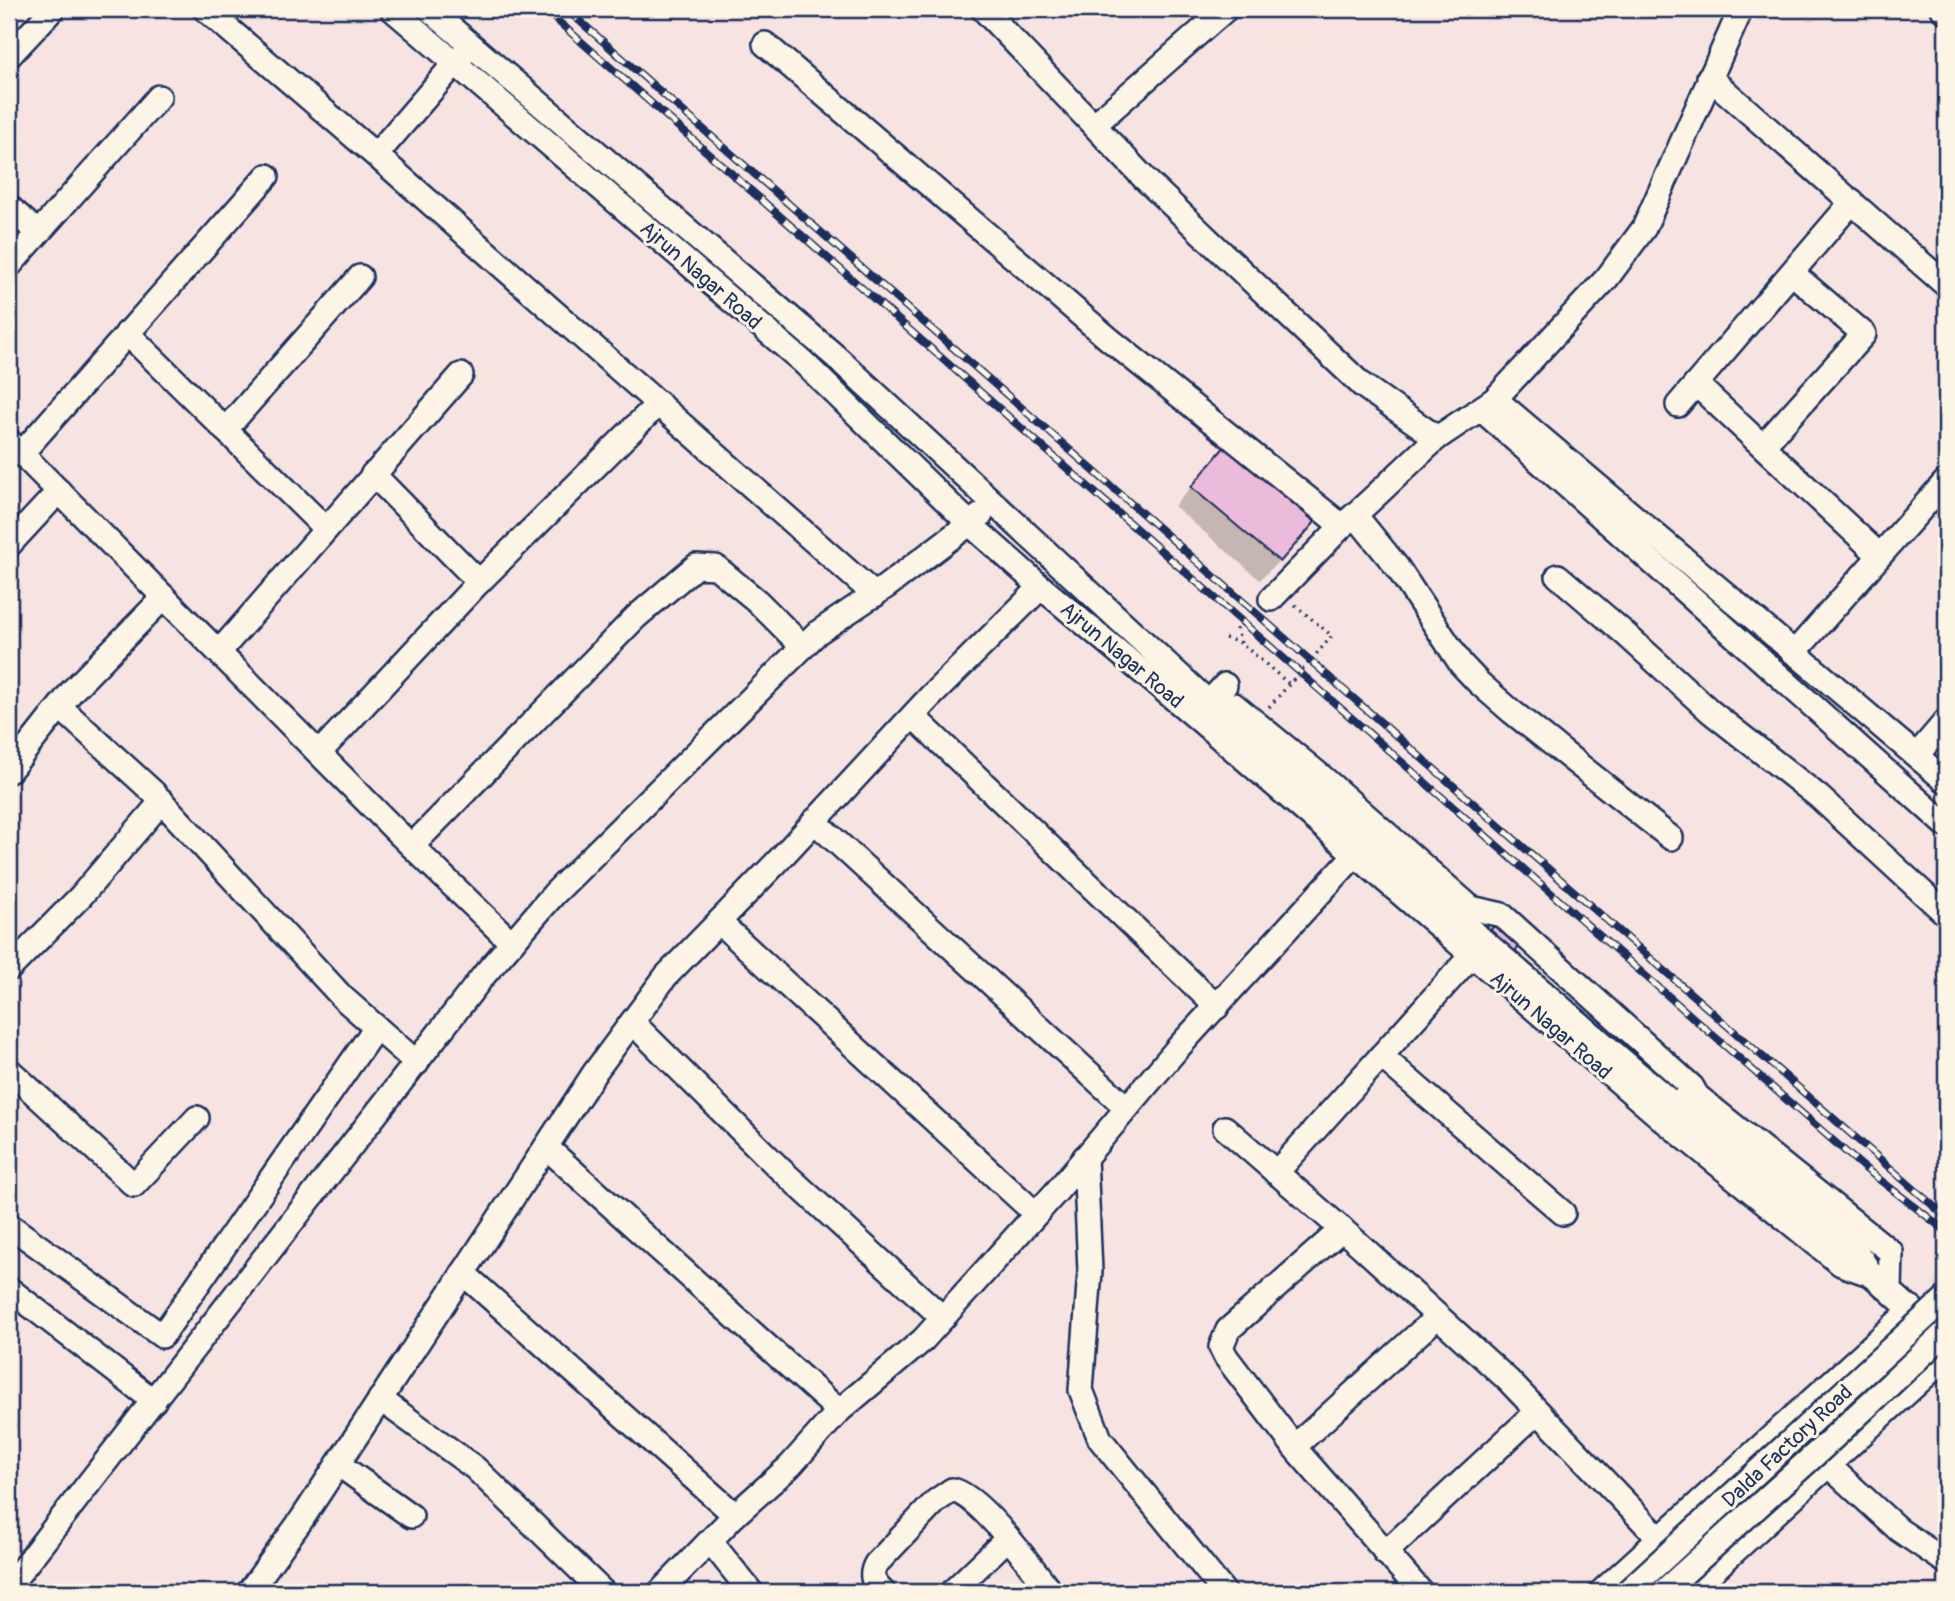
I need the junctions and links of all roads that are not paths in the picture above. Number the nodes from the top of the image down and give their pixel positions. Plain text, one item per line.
1 (52, 9) edge
2 (205, 9) edge
3 (392, 9) edge
4 (429, 9) edge
5 (983, 9) edge
6 (1741, 9) edge
7 (1214, 12) edge
8 (765, 44) dead end
9 (470, 45) junction
10 (9, 56) edge
11 (454, 64) junction
12 (1709, 77) junction
13 (159, 97) dead end
14 (1094, 125) junction
15 (376, 155) junction
16 (267, 176) dead end
17 (1852, 202) junction
18 (9, 207) edge
19 (38, 233) junction
20 (9, 266) edge
21 (1792, 273) junction
22 (360, 277) dead end
23 (1946, 285) edge
24 (127, 333) junction
25 (461, 375) dead end
26 (1696, 384) junction
27 (659, 402) junction
28 (1489, 405) junction
29 (1678, 405) dead end
30 (225, 430) junction
31 (1437, 439) junction
32 (1763, 446) junction
33 (15, 447) edge
34 (373, 474) junction
35 (1946, 481) edge
36 (59, 491) junction
37 (994, 503) junction
38 (1349, 521) junction
39 (970, 524) junction
40 (326, 528) junction
41 (9, 545) edge
42 (1879, 555) junction
43 (1558, 576) dead end
44 (479, 582) junction
45 (1041, 587) junction
46 (874, 595) junction
47 (1274, 595) road end
48 (164, 597) junction
49 (803, 647) junction
50 (219, 652) junction
51 (1794, 653) junction
52 (60, 707) junction
53 (913, 716) junction
54 (1196, 717) junction
55 (1946, 721) edge
56 (319, 753) junction
57 (1917, 755) junction
58 (9, 771) edge
59 (1946, 781) edge
60 (162, 801) junction
61 (814, 821) junction
62 (1946, 825) edge
63 (1671, 838) dead end
64 (412, 846) junction
65 (1361, 848) junction
66 (1946, 914) edge
67 (719, 922) junction
68 (512, 943) junction
69 (1471, 956) junction
70 (9, 969) edge
71 (1217, 1007) junction
72 (632, 1022) junction
73 (376, 1027) junction
74 (1381, 1056) junction
75 (417, 1063) junction
76 (9, 1070) edge
77 (1697, 1096) junction
78 (1673, 1104) junction
79 (1127, 1108) junction
80 (197, 1118) dead end
81 (1225, 1128) dead end
82 (546, 1147) junction
83 (1085, 1157) junction
84 (1276, 1172) junction
85 (1563, 1213) dead end
86 (1036, 1214) junction
87 (9, 1225) edge
88 (1342, 1229) junction
89 (463, 1273) junction
90 (1872, 1275) junction
91 (202, 1278) junction
92 (9, 1289) edge
93 (1890, 1290) junction
94 (1946, 1298) edge
95 (233, 1300) junction
96 (1912, 1310) junction
97 (1438, 1316) junction
98 (943, 1318) junction
99 (1946, 1332) edge
100 (1946, 1341) edge
101 (1946, 1357) edge
102 (380, 1399) junction
103 (154, 1401) junction
104 (839, 1411) junction
105 (1537, 1412) junction
106 (1294, 1447) junction
107 (338, 1464) junction
108 (1829, 1466) junction
109 (735, 1515) junction
110 (411, 1516) dead end
111 (1008, 1538) junction
112 (1659, 1538) junction
113 (711, 1542) junction
114 (1385, 1553) junction
115 (1946, 1562) edge
116 (9, 1586) edge
117 (249, 1592) edge
118 (603, 1592) edge
119 (660, 1592) edge
120 (751, 1592) edge
121 (883, 1592) edge
122 (952, 1592) edge
123 (1051, 1592) edge
124 (1223, 1592) edge
125 (1421, 1592) edge
126 (1601, 1592) edge
127 (1627, 1592) edge
128 (1663, 1592) edge
129 (1690, 1592) edge

1 - 10 street
2 - 15 street
3 - 11 street, Ajrun Nagar Road
4 - 9 street, Ajrun Nagar Road
5 - 14 street
6 - 12 street
7 - 14 street
8 - 38 street
9 - 11 street
9 - 37 street, Ajrun Nagar Road
11 - 15 street
11 - 39 street, Ajrun Nagar Road
12 - 17 street
12 - 28 street
13 - 19 street
14 - 31 street
15 - 27 street
16 - 24 street
17 - 21 street
17 - 23 street
18 - 19 street
19 - 20 street
21 - 26 street
21 - 32 street
22 - 30 street
24 - 30 street
24 - 33 street
25 - 34 street
26 - 29 street
26 - 32 street
27 - 44 street
27 - 46 street
28 - 31 street
28 - 51 street
28 - 62 street
30 - 40 street
31 - 38 street
32 - 42 street
33 - 36 street
34 - 40 street
34 - 44 street
35 - 42 street
36 - 41 street
36 - 48 street
37 - 39 street
37 - 65 street, Ajrun Nagar Road
38 - 47 street
38 - 63 street
39 - 45 street, Ajrun Nagar Road
39 - 46 street
40 - 50 street
42 - 51 street
43 - 66 street
44 - 56 street
45 - 53 street
45 - 54 street, Ajrun Nagar Road
46 - 49 street
48 - 50 street
48 - 52 street
49 - 64 street
49 - 68 street
50 - 56 street
51 - 57 street
52 - 58 street
52 - 60 street
53 - 61 street
53 - 71 street
54 - 65 street, Ajrun Nagar Road
54 - 77 street
55 - 57 street
56 - 64 street
57 - 59 street
60 - 70 street
60 - 73 street
61 - 67 street
61 - 79 street
64 - 68 street
65 - 69 street, Ajrun Nagar Road
65 - 71 street
65 - 78 street, Ajrun Nagar Road
67 - 72 street
67 - 86 street
68 - 75 street
69 - 74 street
69 - 90 street, Ajrun Nagar Road
71 - 79 street
72 - 82 street
72 - 98 street
73 - 75 street
73 - 91 street
74 - 84 street
74 - 85 street
75 - 95 street
76 - 80 street
77 - 78 street
77 - 93 street
78 - 90 street, Ajrun Nagar Road
79 - 83 street
81 - 84 street
82 - 89 street
82 - 104 street
83 - 86 street
83 - 124 street
84 - 88 street
86 - 98 street
87 - 91 street
88 - 97 street
88 - 106 street
89 - 102 street
89 - 109 street
90 - 93 street, Ajrun Nagar Road
91 - 95 street
92 - 103 street
93 - 96 street, Ajrun Nagar Road
94 - 127 street, Dalda Factory Road, bridge
95 - 103 street
96 - 100 street, Ajrun Nagar Road
96 - 112 street
97 - 105 street
97 - 106 street
98 - 104 street
99 - 128 street, Dalda Factory Road, bridge
101 - 108 street
102 - 107 street
102 - 118 street
103 - 116 street
104 - 109 street
105 - 112 street
105 - 114 street
106 - 114 street
107 - 110 street
107 - 117 street
108 - 115 street
108 - 129 street
109 - 113 street
111 - 121 street
111 - 122 street
111 - 123 street
112 - 126 street
113 - 119 street
113 - 120 street
114 - 125 street

